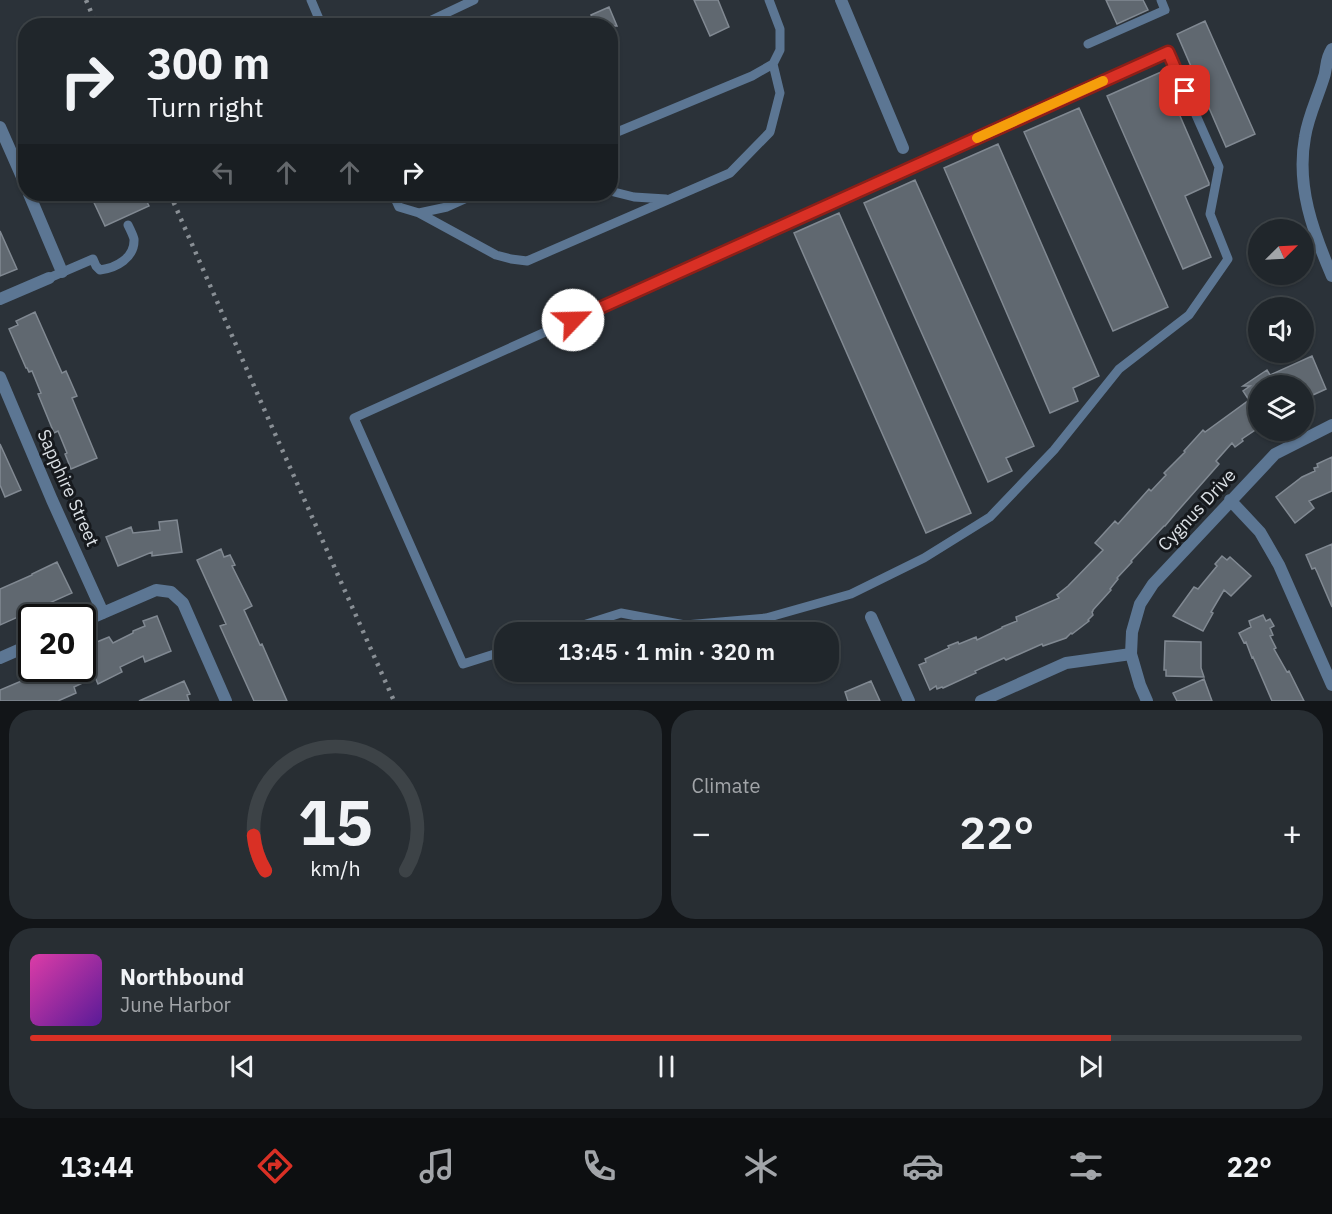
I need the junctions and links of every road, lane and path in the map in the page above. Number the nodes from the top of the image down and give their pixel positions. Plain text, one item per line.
1 (311, 0) edge
2 (474, 0) edge
3 (769, 0) edge
4 (840, 0) edge
5 (1161, 0) edge
6 (319, 18) edge
7 (436, 18) edge
8 (1088, 44) dead end
9 (1332, 49) edge
10 (773, 64) junction
11 (1328, 74) edge
12 (0, 127) edge
13 (618, 132) edge
14 (903, 148) dead end
15 (18, 168) edge
16 (618, 193) edge
17 (668, 199) junction
18 (32, 201) edge
19 (396, 201) edge
20 (460, 201) edge
21 (419, 213) junction
22 (129, 225) dead end
23 (62, 272) junction
24 (1332, 276) edge
25 (49, 278) joint
26 (0, 299) edge
27 (0, 377) edge
28 (1332, 425) edge
29 (1230, 500) junction
30 (104, 613) junction
31 (96, 616) edge
32 (872, 617) dead end
33 (593, 622) edge
34 (669, 622) edge
35 (720, 622) edge
36 (18, 650) edge
37 (494, 654) edge
38 (1131, 654) junction
39 (0, 658) edge
40 (1332, 685) edge
41 (226, 701) edge
42 (909, 701) edge
43 (981, 701) edge
44 (1147, 701) edge

1 - 6 lane
2 - 7 lane
3 - 10 lane
4 - 14 street
5 - 8 lane
9 - 11 street
10 - 13 lane
10 - 17 lane
11 - 24 street
12 - 15 street
16 - 17 lane
17 - 21 lane
18 - 23 street
19 - 21 lane
20 - 21 lane
22 - 23 lane
23 - 25 lane
25 - 26 street
27 - 30 street, Sapphire Street
28 - 29 street, Cygnus Drive
29 - 38 street, Cygnus Drive
29 - 40 street
30 - 31 street
30 - 41 street
32 - 42 street
33 - 34 lane
35 - 37 lane
36 - 39 street
38 - 43 street
38 - 44 street

